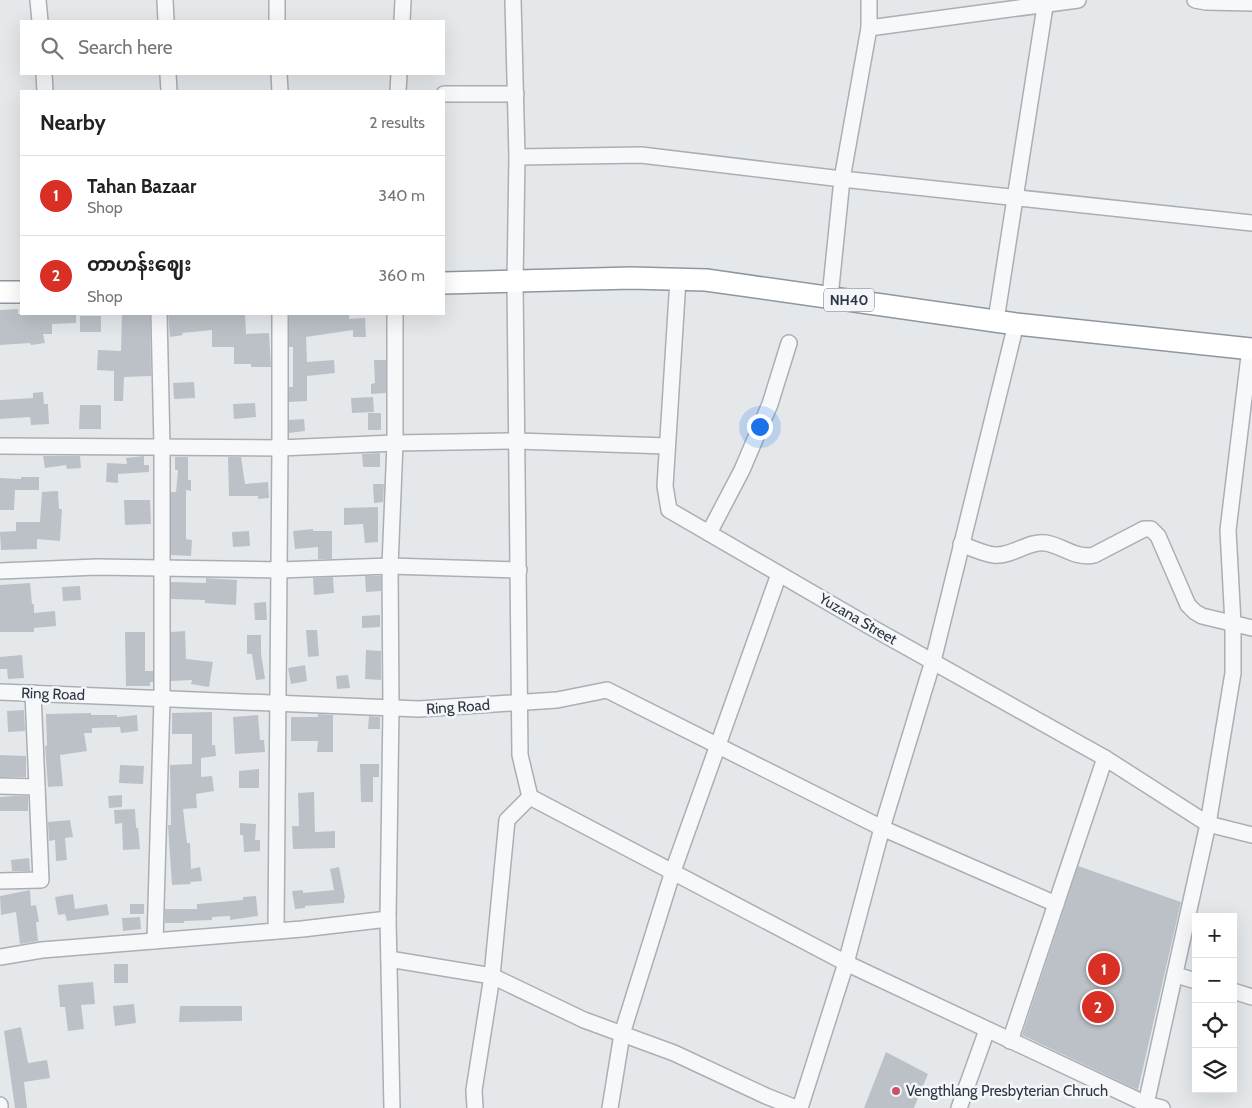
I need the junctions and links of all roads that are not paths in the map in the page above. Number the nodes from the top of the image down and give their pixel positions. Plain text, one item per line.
1 (38, 0) edge
2 (165, 0) edge
3 (277, 0) edge
4 (404, 0) edge
5 (513, 0) edge
6 (869, 0) edge
7 (1078, 0) edge
8 (1202, 1) edge
9 (1046, 2) edge
10 (1252, 4) edge
11 (40, 20) edge
12 (166, 20) edge
13 (278, 20) edge
14 (402, 20) edge
15 (869, 28) junction
16 (44, 75) edge
17 (168, 75) edge
18 (279, 75) edge
19 (399, 75) edge
20 (45, 90) edge
21 (169, 90) edge
22 (280, 90) edge
23 (398, 90) edge
24 (445, 94) edge
25 (516, 94) junction
26 (517, 157) junction
27 (842, 179) junction
28 (1015, 197) junction
29 (1252, 223) edge
30 (678, 279) junction
31 (515, 282) junction
32 (445, 283) edge
33 (0, 292) edge
34 (20, 292) edge
35 (830, 297) junction
36 (159, 315) edge
37 (280, 315) edge
38 (395, 315) edge
39 (1006, 322) junction
40 (789, 342) dead end
41 (1251, 348) edge
42 (517, 441) junction
43 (395, 443) junction
44 (0, 446) edge
45 (667, 446) junction
46 (162, 447) junction
47 (280, 448) junction
48 (709, 533) junction
49 (961, 544) junction
50 (390, 566) junction
51 (162, 568) junction
52 (280, 570) junction
53 (518, 570) junction
54 (0, 571) edge
55 (779, 574) junction
56 (1234, 624) junction
57 (1252, 628) edge
58 (933, 661) junction
59 (0, 692) edge
60 (33, 693) junction
61 (162, 699) junction
62 (520, 703) junction
63 (278, 704) junction
64 (391, 708) junction
65 (718, 746) junction
66 (1105, 758) junction
67 (0, 786) edge
68 (37, 787) junction
69 (530, 797) junction
70 (1208, 824) junction
71 (882, 828) junction
72 (1252, 835) edge
73 (673, 871) junction
74 (0, 881) edge
75 (1056, 904) junction
76 (388, 919) junction
77 (276, 931) junction
78 (155, 940) junction
79 (0, 957) edge
80 (389, 960) junction
81 (846, 963) junction
82 (1176, 975) junction
83 (492, 976) junction
84 (1192, 980) edge
85 (1237, 992) edge
86 (1252, 996) edge
87 (987, 1030) junction
88 (622, 1034) junction
89 (1010, 1041) junction
90 (1146, 1104) junction
91 (392, 1108) edge
92 (475, 1108) edge
93 (610, 1108) edge
94 (796, 1108) edge
95 (800, 1108) edge
96 (958, 1108) edge
97 (1162, 1108) edge

1 - 11 street
2 - 12 street
3 - 13 street
4 - 14 street
5 - 25 street
6 - 15 street
7 - 9 street
8 - 10 street
9 - 15 street
9 - 28 street
15 - 27 street
16 - 20 street
17 - 21 street
18 - 22 street
19 - 23 street
24 - 25 street
25 - 26 street
26 - 27 street
26 - 31 street
27 - 28 street
27 - 35 street
28 - 29 street
28 - 39 street
30 - 31 highway, NH40
30 - 35 highway, NH40
30 - 45 street, Yuzana Street
31 - 32 highway, NH40
31 - 42 street
33 - 34 highway
35 - 39 highway, NH40
36 - 46 street
37 - 47 street
38 - 43 street
39 - 41 highway, NH40
39 - 49 street
40 - 48 street
41 - 56 street
42 - 43 street
42 - 45 street
42 - 53 street
43 - 47 street
43 - 50 street
44 - 46 street
45 - 48 street, Yuzana Street
46 - 47 street
46 - 51 street
47 - 52 street
48 - 55 street, Yuzana Street
49 - 56 street
49 - 58 street
50 - 52 street
50 - 53 street
50 - 64 street
51 - 52 street
51 - 54 street
51 - 61 street
52 - 63 street
53 - 62 street
55 - 58 street, Yuzana Street
55 - 65 street
56 - 57 street
56 - 70 street
58 - 66 street, Yuzana Street
58 - 71 street
59 - 60 street, Ring Road
60 - 61 street, Ring Road
60 - 68 street
61 - 63 street, Ring Road
61 - 78 street
62 - 64 street, Ring Road
62 - 65 street, Ring Road
62 - 69 street
63 - 64 street, Ring Road
63 - 77 street
64 - 76 street
65 - 71 street, Ring Road
65 - 73 street
66 - 70 street, Yuzana Street
66 - 75 street
67 - 68 street
68 - 74 street
69 - 73 street
69 - 83 street
70 - 72 street, Yuzana Street
70 - 82 street
71 - 75 street, Ring Road
71 - 81 street
73 - 81 street
73 - 88 street
75 - 89 street
76 - 77 street
76 - 80 street
77 - 78 street
78 - 79 street
80 - 83 street
80 - 91 street
81 - 87 street
81 - 95 street
82 - 84 street
82 - 90 street
83 - 88 street
83 - 92 street
85 - 86 street
87 - 89 street
87 - 96 street
88 - 93 street
88 - 94 street
89 - 90 street
90 - 97 street

